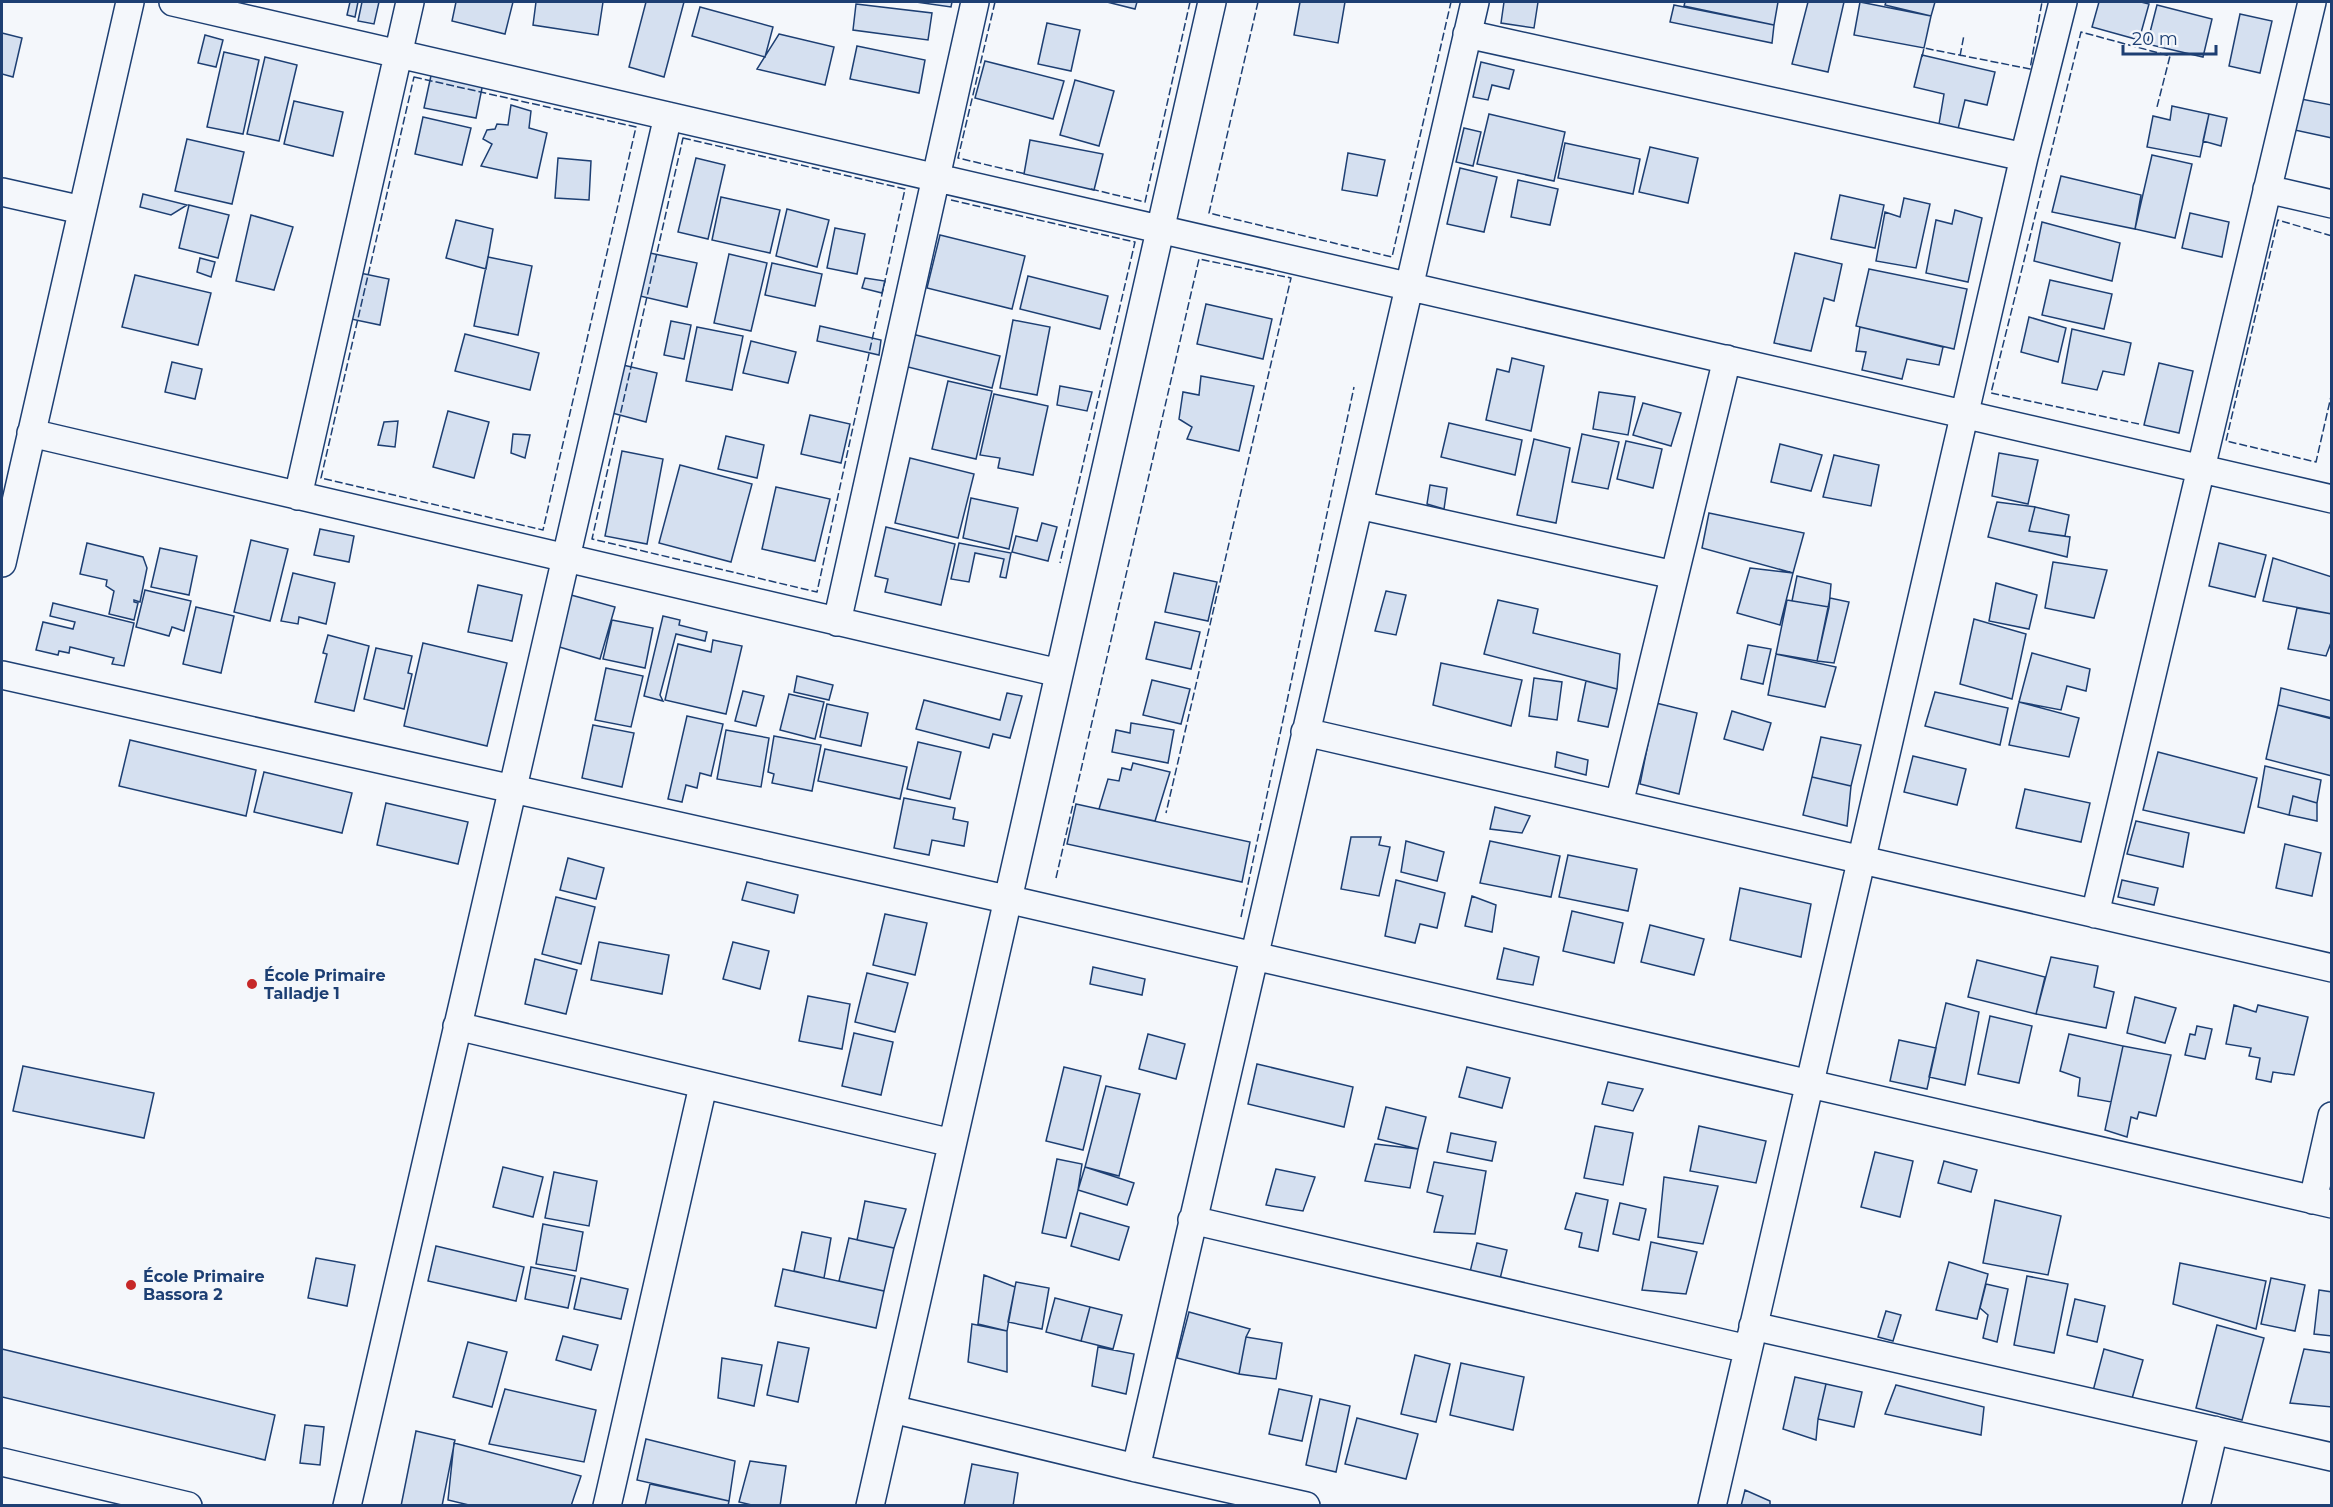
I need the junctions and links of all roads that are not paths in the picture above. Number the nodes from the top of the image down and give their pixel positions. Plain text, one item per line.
1 (130, 2) edge
2 (173, 2) edge
3 (410, 2) edge
4 (975, 2) edge
5 (1212, 2) edge
6 (1475, 2) edge
7 (2063, 2) edge
8 (2312, 2) edge
9 (1467, 34) junction
10 (398, 53) junction
11 (668, 116) junction
12 (2024, 157) junction
13 (936, 178) junction
14 (2267, 189) junction
15 (2, 192) edge
16 (2331, 204) edge
17 (82, 210) junction
18 (1160, 229) junction
19 (1410, 286) junction
20 (1727, 359) junction
21 (1965, 414) junction
22 (31, 434) junction
23 (2200, 468) junction
24 (298, 496) junction
25 (2331, 498) edge
26 (1359, 505) junction
27 (565, 558) junction
28 (2, 563) edge
29 (1674, 576) junction
30 (837, 622) junction
31 (1059, 673) junction
32 (2, 675) edge
33 (1305, 732) junction
34 (511, 790) junction
35 (1619, 804) junction
36 (1862, 860) junction
37 (1007, 899) junction
38 (2095, 914) junction
39 (1253, 956) junction
40 (2331, 968) edge
41 (457, 1026) junction
42 (1810, 1084) junction
43 (703, 1086) junction
44 (2331, 1116) edge
45 (952, 1143) junction
46 (2322, 1202) edge
47 (1192, 1220) junction
48 (1751, 1337) junction
49 (892, 1409) junction
50 (2214, 1430) junction
51 (2331, 1457) edge
52 (2, 1462) edge
53 (1136, 1468) junction
54 (188, 1506) edge
55 (347, 1506) edge
56 (607, 1506) edge
57 (870, 1506) edge
58 (1306, 1506) edge
59 (1712, 1506) edge
60 (2196, 1506) edge

1 - 17 street
2 - 10 street
3 - 10 street
4 - 13 street
5 - 18 street
6 - 9 street
7 - 12 street
8 - 14 street
9 - 12 street
9 - 19 street
10 - 11 street
10 - 24 street
11 - 13 street
11 - 27 street
12 - 21 street
13 - 18 street
13 - 30 street
14 - 16 street
14 - 23 street
15 - 17 street
17 - 22 street
18 - 19 street
18 - 31 street
19 - 20 street
19 - 26 street
20 - 21 street
20 - 29 street
21 - 23 street
21 - 36 street
22 - 24 street
22 - 28 street
23 - 25 street
23 - 38 street
24 - 27 street
26 - 29 street
26 - 33 street
27 - 30 street
27 - 34 street
29 - 35 street
30 - 31 street
31 - 37 street
32 - 34 street
33 - 35 street
33 - 39 street
34 - 37 street
34 - 41 street
35 - 36 street
36 - 38 street
36 - 42 street
37 - 39 street
37 - 45 street
38 - 40 street
39 - 42 street
39 - 47 street
41 - 43 street
41 - 55 street
42 - 46 street
42 - 48 street
43 - 45 street
43 - 56 street
44 - 46 street
45 - 49 street
47 - 48 street
47 - 53 street
48 - 50 street
48 - 59 street
49 - 53 street
49 - 57 street
50 - 51 street
50 - 60 street
52 - 54 street
53 - 58 street

